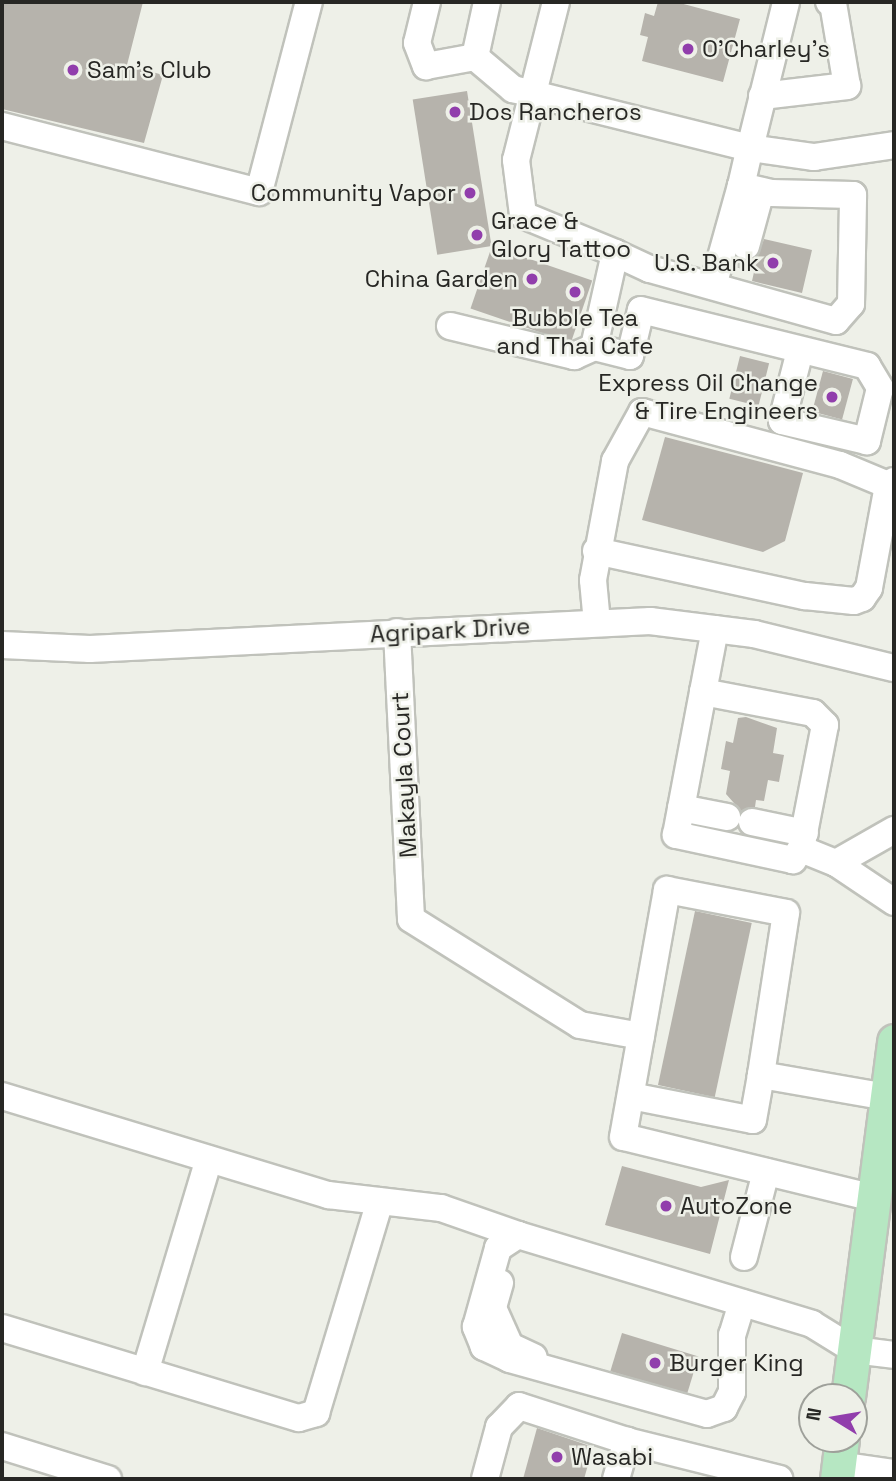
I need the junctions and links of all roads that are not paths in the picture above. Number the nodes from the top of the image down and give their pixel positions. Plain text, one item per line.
1 (309, 2) edge
2 (427, 2) edge
3 (487, 2) edge
4 (556, 2) edge
5 (786, 2) edge
6 (829, 2) edge
7 (475, 57) junction
8 (534, 94) junction
9 (762, 96) junction
10 (2, 126) edge
11 (894, 145) edge
12 (750, 148) junction
13 (751, 188) junction
14 (615, 253) junction
15 (650, 269) junction
16 (733, 273) junction
17 (641, 310) junction
18 (450, 326) dead end
19 (594, 347) junction
20 (800, 351) junction
21 (887, 388) edge
22 (892, 486) edge
23 (596, 551) junction
24 (597, 623) junction
25 (715, 629) junction
26 (397, 632) junction
27 (2, 645) edge
28 (894, 668) edge
29 (703, 692) junction
30 (681, 808) junction
31 (894, 830) edge
32 (803, 841) junction
33 (836, 863) junction
34 (894, 902) edge
35 (641, 1036) junction
36 (894, 1041) edge
37 (761, 1075) junction
38 (631, 1097) junction
39 (887, 1097) junction
40 (4, 1105) edge
41 (209, 1159) junction
42 (766, 1172) junction
43 (874, 1198) junction
44 (380, 1201) junction
45 (518, 1235) junction
46 (744, 1257) dead end
47 (509, 1284) dead end
48 (742, 1303) junction
49 (2, 1328) edge
50 (854, 1350) junction
51 (894, 1355) edge
52 (145, 1372) junction
53 (850, 1383) edge
54 (733, 1385) junction
55 (627, 1440) junction
56 (2, 1447) edge
57 (840, 1461) edge
58 (894, 1473) edge
59 (744, 1476) edge
60 (108, 1479) edge
61 (485, 1479) edge
62 (616, 1479) edge
63 (779, 1479) edge

1 - 10 street
2 - 7 street
3 - 7 street
4 - 8 street
5 - 9 street
6 - 9 street
7 - 8 street
8 - 12 street
8 - 14 street
9 - 12 street
11 - 12 street
12 - 13 street
13 - 16 street
13 - 16 street
13 - 16 street
14 - 15 street
14 - 19 street
15 - 16 street
15 - 17 street
17 - 19 street
17 - 20 street
18 - 19 street
20 - 21 street
20 - 21 street
22 - 23 street
22 - 23 street
23 - 24 street
24 - 25 street, Agripark Drive
24 - 26 street, Agripark Drive
25 - 28 street, Agripark Drive
25 - 29 street
26 - 27 street, Agripark Drive
26 - 35 street, Makayla Court
29 - 30 street
29 - 32 street
30 - 32 street
30 - 32 street
31 - 33 street
32 - 33 street
33 - 34 street
35 - 37 street
35 - 38 street
36 - 39 main road
37 - 38 street
37 - 39 street
38 - 42 street
39 - 43 main road
40 - 41 street
41 - 44 street
41 - 52 street
42 - 43 street
42 - 46 street
43 - 50 main road
44 - 45 street
44 - 52 street
45 - 48 street
45 - 54 street
47 - 54 street
48 - 50 street
48 - 54 street
49 - 52 street
50 - 51 street
50 - 53 main road
55 - 59 street
55 - 61 street
55 - 62 street
56 - 60 street
57 - 58 street
59 - 63 street

